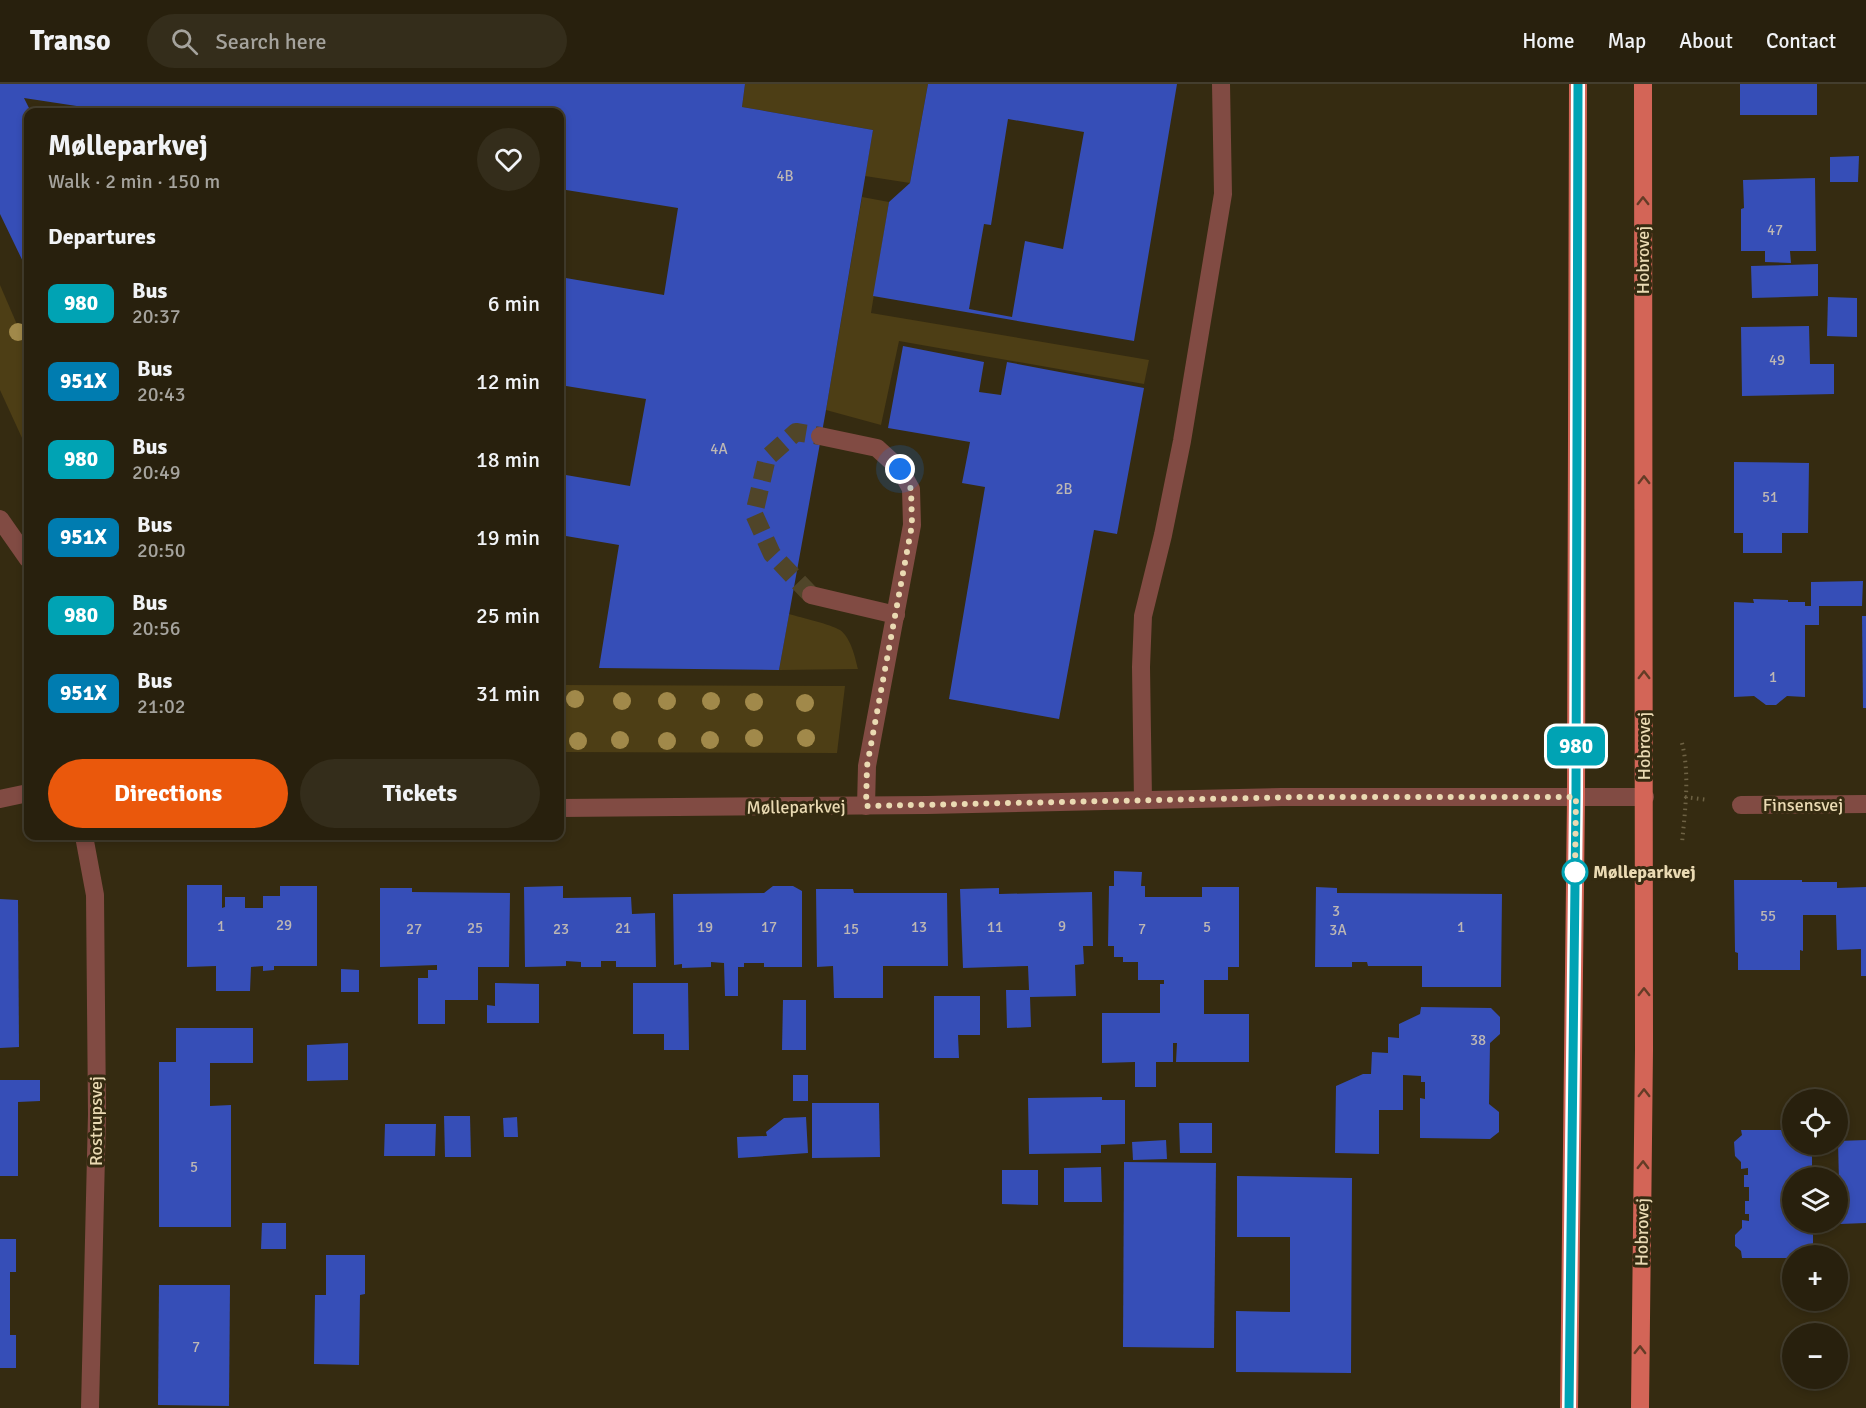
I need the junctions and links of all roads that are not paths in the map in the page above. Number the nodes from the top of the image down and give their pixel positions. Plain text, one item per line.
1 (1221, 84) edge
2 (1578, 84) edge
3 (1642, 84) edge
4 (820, 436) tunnel mouth
5 (0, 519) edge
6 (24, 553) edge
7 (811, 595) tunnel mouth
8 (896, 615) junction
9 (24, 794) edge
10 (1645, 796) junction
11 (1576, 797) junction
12 (0, 799) edge
13 (1143, 800) junction
14 (1866, 804) edge
15 (1741, 805) dead end
16 (866, 806) junction
17 (564, 808) edge
18 (85, 840) edge
19 (90, 1408) edge
20 (1569, 1408) edge
21 (1640, 1408) edge

1 - 13 street
2 - 11 main road
10 -> 3 main road, Hobrovej
4 - 8 street
5 - 6 street
7 - 8 street
8 - 16 street
9 - 12 street
10 - 11 street, Mølleparkvej
21 -> 10 main road, Hobrovej
11 - 13 street, Mølleparkvej
11 - 20 main road
13 - 16 street, Mølleparkvej
14 - 15 street, Finsensvej
16 - 17 street, Mølleparkvej
18 - 19 street, Rostrupsvej

